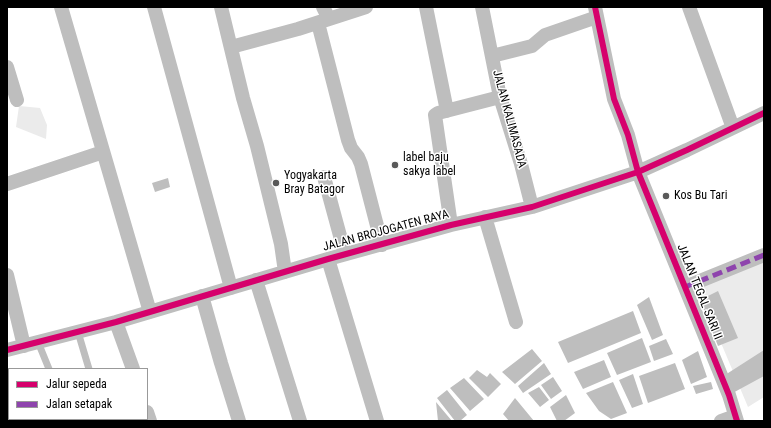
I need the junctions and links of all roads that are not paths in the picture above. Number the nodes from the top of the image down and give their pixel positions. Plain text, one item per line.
1 (61, 7) edge
2 (154, 7) edge
3 (221, 7) edge
4 (366, 7) edge
5 (426, 7) edge
6 (482, 7) edge
7 (689, 7) edge
8 (596, 12) edge
9 (323, 16) edge
10 (231, 47) junction
11 (492, 56) junction
12 (7, 67) edge
13 (500, 97) junction
14 (17, 100) dead end
15 (447, 111) junction
16 (764, 113) edge
17 (734, 128) junction
18 (103, 152) junction
19 (638, 172) junction
20 (324, 177) dead end
21 (7, 184) edge
22 (532, 207) junction
23 (484, 217) junction
24 (451, 224) junction
25 (382, 245) junction
26 (346, 254) junction
27 (764, 255) edge
28 (328, 259) junction
29 (285, 272) junction
30 (7, 275) edge
31 (256, 280) junction
32 (685, 287) junction
33 (231, 288) junction
34 (202, 296) junction
35 (150, 312) junction
36 (116, 322) junction
37 (516, 322) dead end
38 (78, 332) junction
39 (38, 342) junction
40 (24, 346) junction
41 (7, 350) edge
42 (49, 368) edge
43 (89, 368) edge
44 (133, 368) edge
45 (736, 418) edge
46 (239, 421) edge
47 (300, 421) edge
48 (377, 421) edge
49 (721, 421) edge

1 - 18 street
2 - 33 street
3 - 10 street
4 - 9 street
5 - 15 street
6 - 11 street, JALAN KALIMASADA
7 - 17 street
8 - 11 street
8 - 19 street, JALAN TEGAL SARI II
9 - 10 street
9 - 25 street
10 - 29 street
11 - 13 street, JALAN KALIMASADA
12 - 14 street
13 - 15 street
13 - 22 street, JALAN KALIMASADA
15 - 24 street
16 - 17 street, JALAN BROJOGATEN RAYA
17 - 19 street, JALAN BROJOGATEN RAYA
18 - 21 street
18 - 35 street
19 - 22 street, JALAN BROJOGATEN RAYA
19 - 32 street, JALAN TEGAL SARI II
20 - 26 street
22 - 23 street, JALAN BROJOGATEN RAYA
23 - 24 street, JALAN BROJOGATEN RAYA
23 - 37 street
24 - 25 street, JALAN BROJOGATEN RAYA
25 - 26 street, JALAN BROJOGATEN RAYA
26 - 28 street, JALAN BROJOGATEN RAYA
27 - 32 street
28 - 29 street, JALAN BROJOGATEN RAYA
28 - 48 street
29 - 31 street, JALAN BROJOGATEN RAYA
30 - 40 street
31 - 33 street, JALAN BROJOGATEN RAYA
31 - 47 street
32 - 45 street, JALAN TEGAL SARI II
33 - 34 street, JALAN BROJOGATEN RAYA
34 - 35 street, JALAN BROJOGATEN RAYA
34 - 46 street
35 - 36 street, JALAN BROJOGATEN RAYA
36 - 38 street, JALAN BROJOGATEN RAYA
36 - 44 street
38 - 39 street, JALAN BROJOGATEN RAYA
38 - 43 lane
39 - 40 street, JALAN BROJOGATEN RAYA
39 - 42 lane
40 - 41 street, JALAN BROJOGATEN RAYA
45 - 49 street

